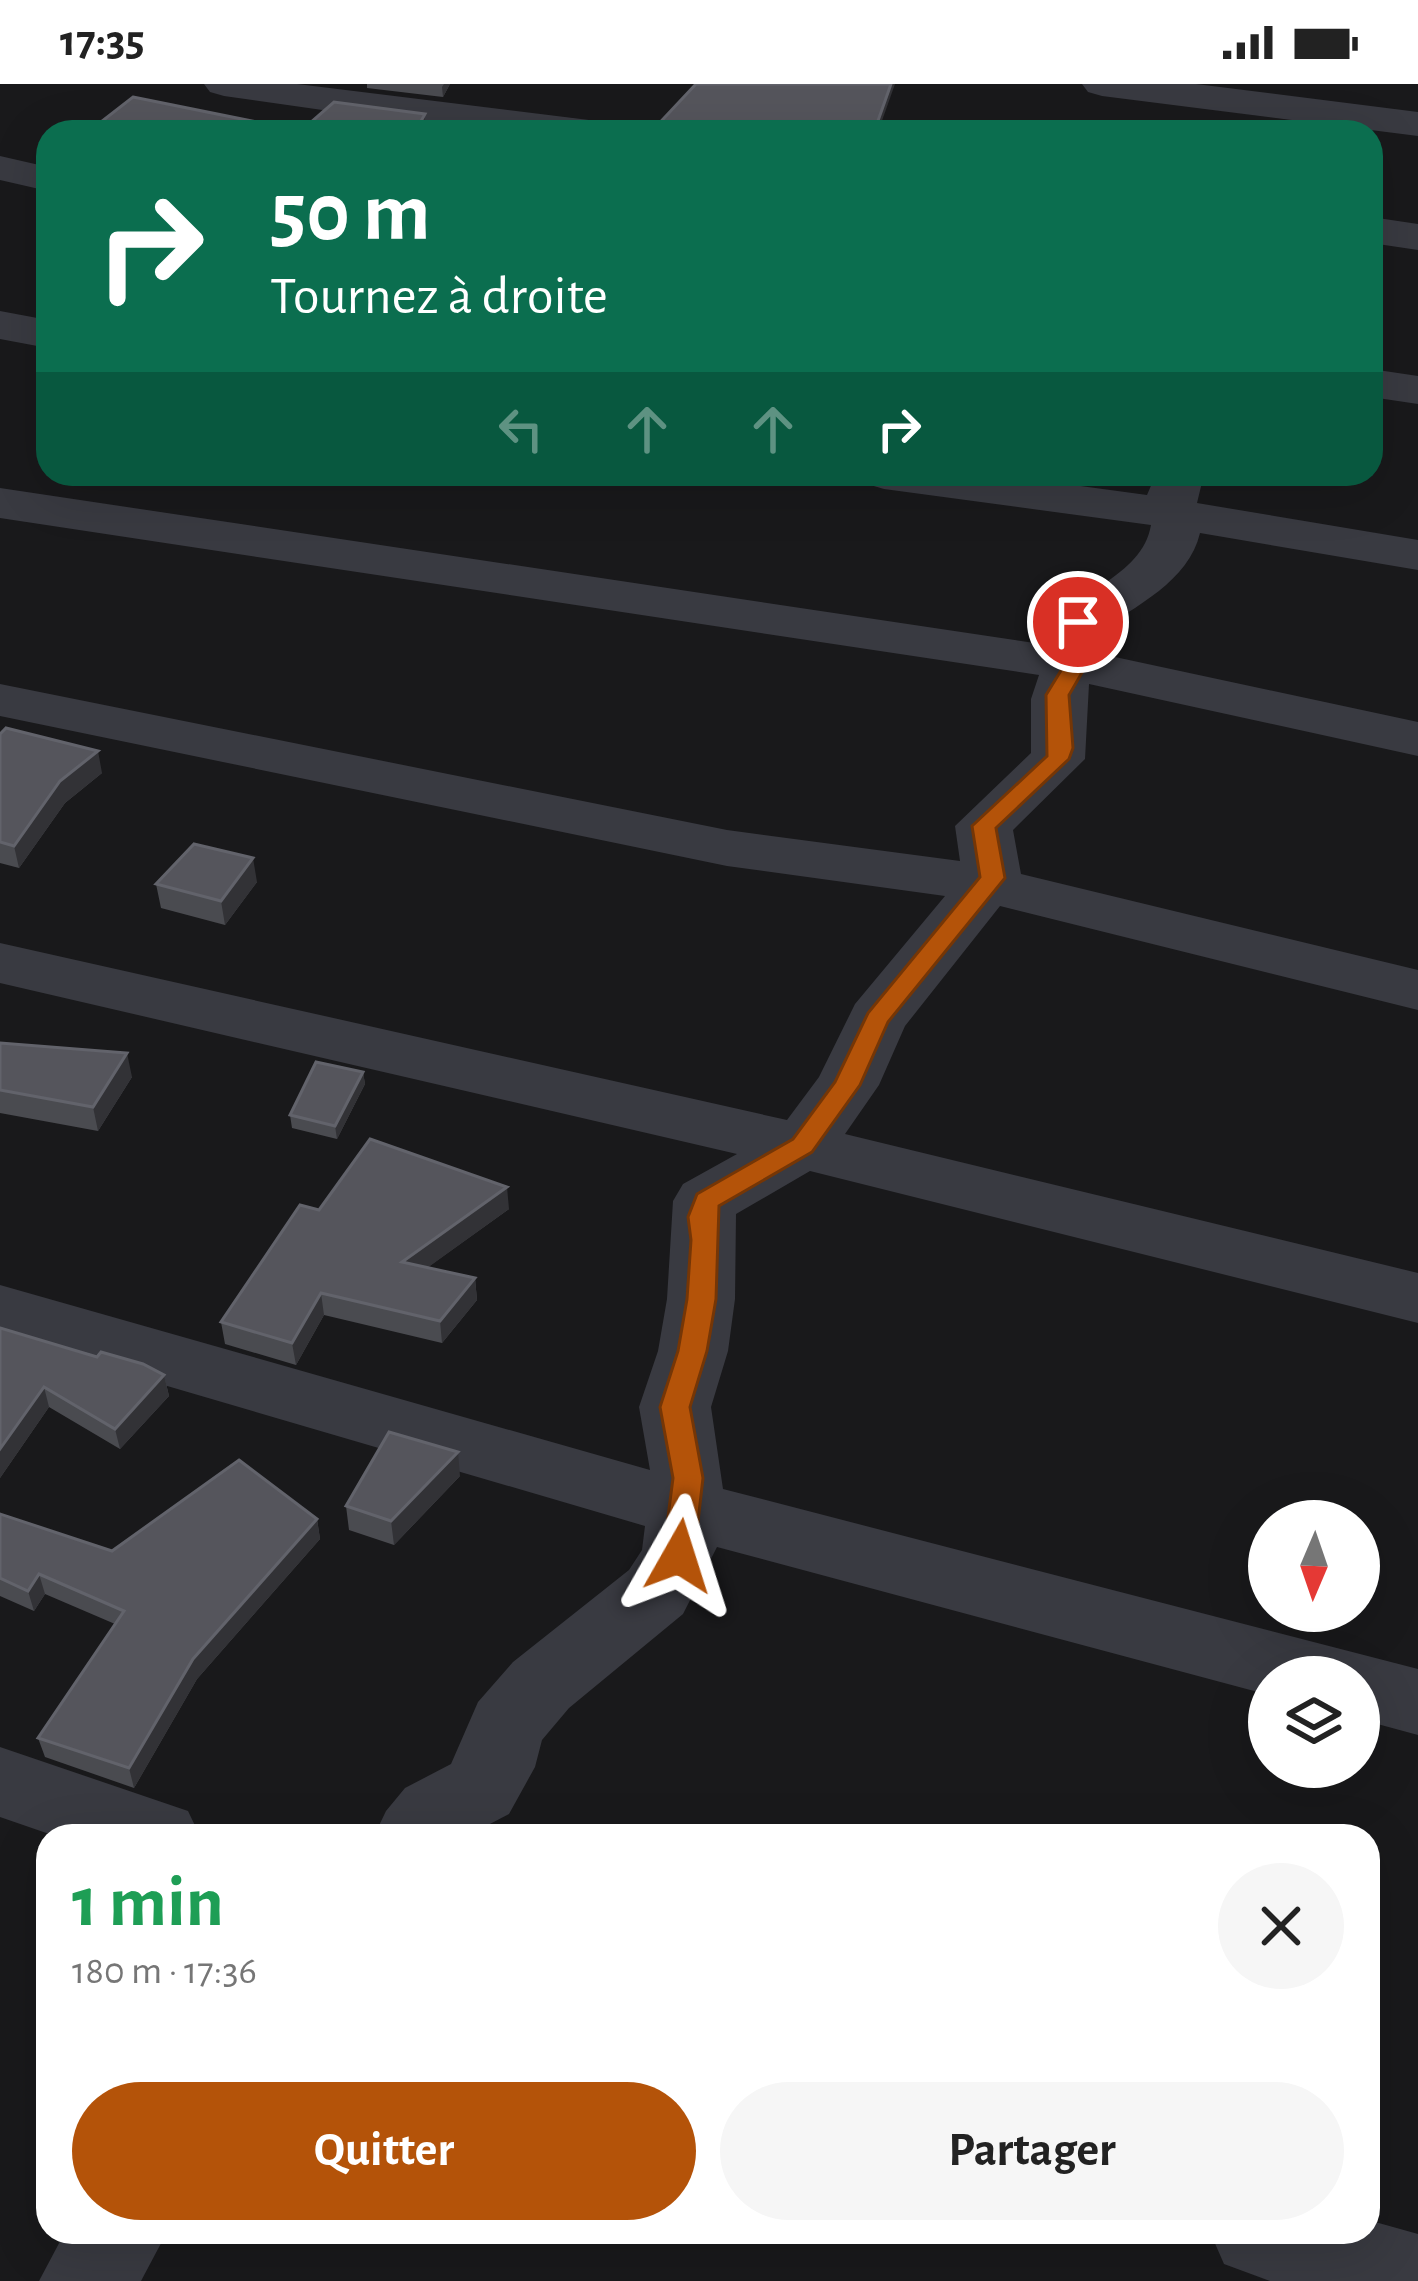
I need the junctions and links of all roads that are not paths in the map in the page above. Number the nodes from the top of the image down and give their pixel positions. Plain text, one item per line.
1 (224, 84) edge
2 (1102, 84) edge
3 (1399, 84) edge
4 (478, 120) edge
5 (1335, 120) edge
6 (1378, 120) edge
7 (1418, 124) edge
8 (1383, 126) edge
9 (0, 168) edge
10 (36, 176) edge
11 (1383, 232) edge
12 (1418, 237) edge
13 (0, 325) edge
14 (36, 332) edge
15 (1383, 385) edge
16 (1418, 390) edge
17 (1059, 486) edge
18 (1175, 494) edge
19 (0, 503) edge
20 (1418, 555) edge
21 (1076, 664) junction
22 (0, 700) edge
23 (1418, 739) edge
24 (983, 883) junction
25 (0, 963) edge
26 (1418, 990) edge
27 (802, 1146) junction
28 (1418, 1298) edge
29 (0, 1311) edge
30 (682, 1508) junction
31 (1248, 1657) edge
32 (1380, 1692) edge
33 (1418, 1702) edge
34 (0, 1782) edge
35 (124, 1824) edge
36 (425, 1824) edge
37 (112, 2244) edge
38 (1296, 2244) edge
39 (1418, 2280) edge
40 (85, 2281) edge

1 - 4 street
2 - 5 street
3 - 6 street
7 - 8 street
9 - 10 street
11 - 12 street
13 - 14 street
15 - 16 street
17 - 18 street
18 - 20 street
18 - 21 street
19 - 21 street
21 - 23 street
21 - 24 street
22 - 24 street
24 - 26 street
24 - 27 street
25 - 27 street
27 - 28 street
27 - 30 street
29 - 30 street
30 - 31 street
30 - 36 street
32 - 33 street
34 - 35 street
37 - 40 street
38 - 39 street

